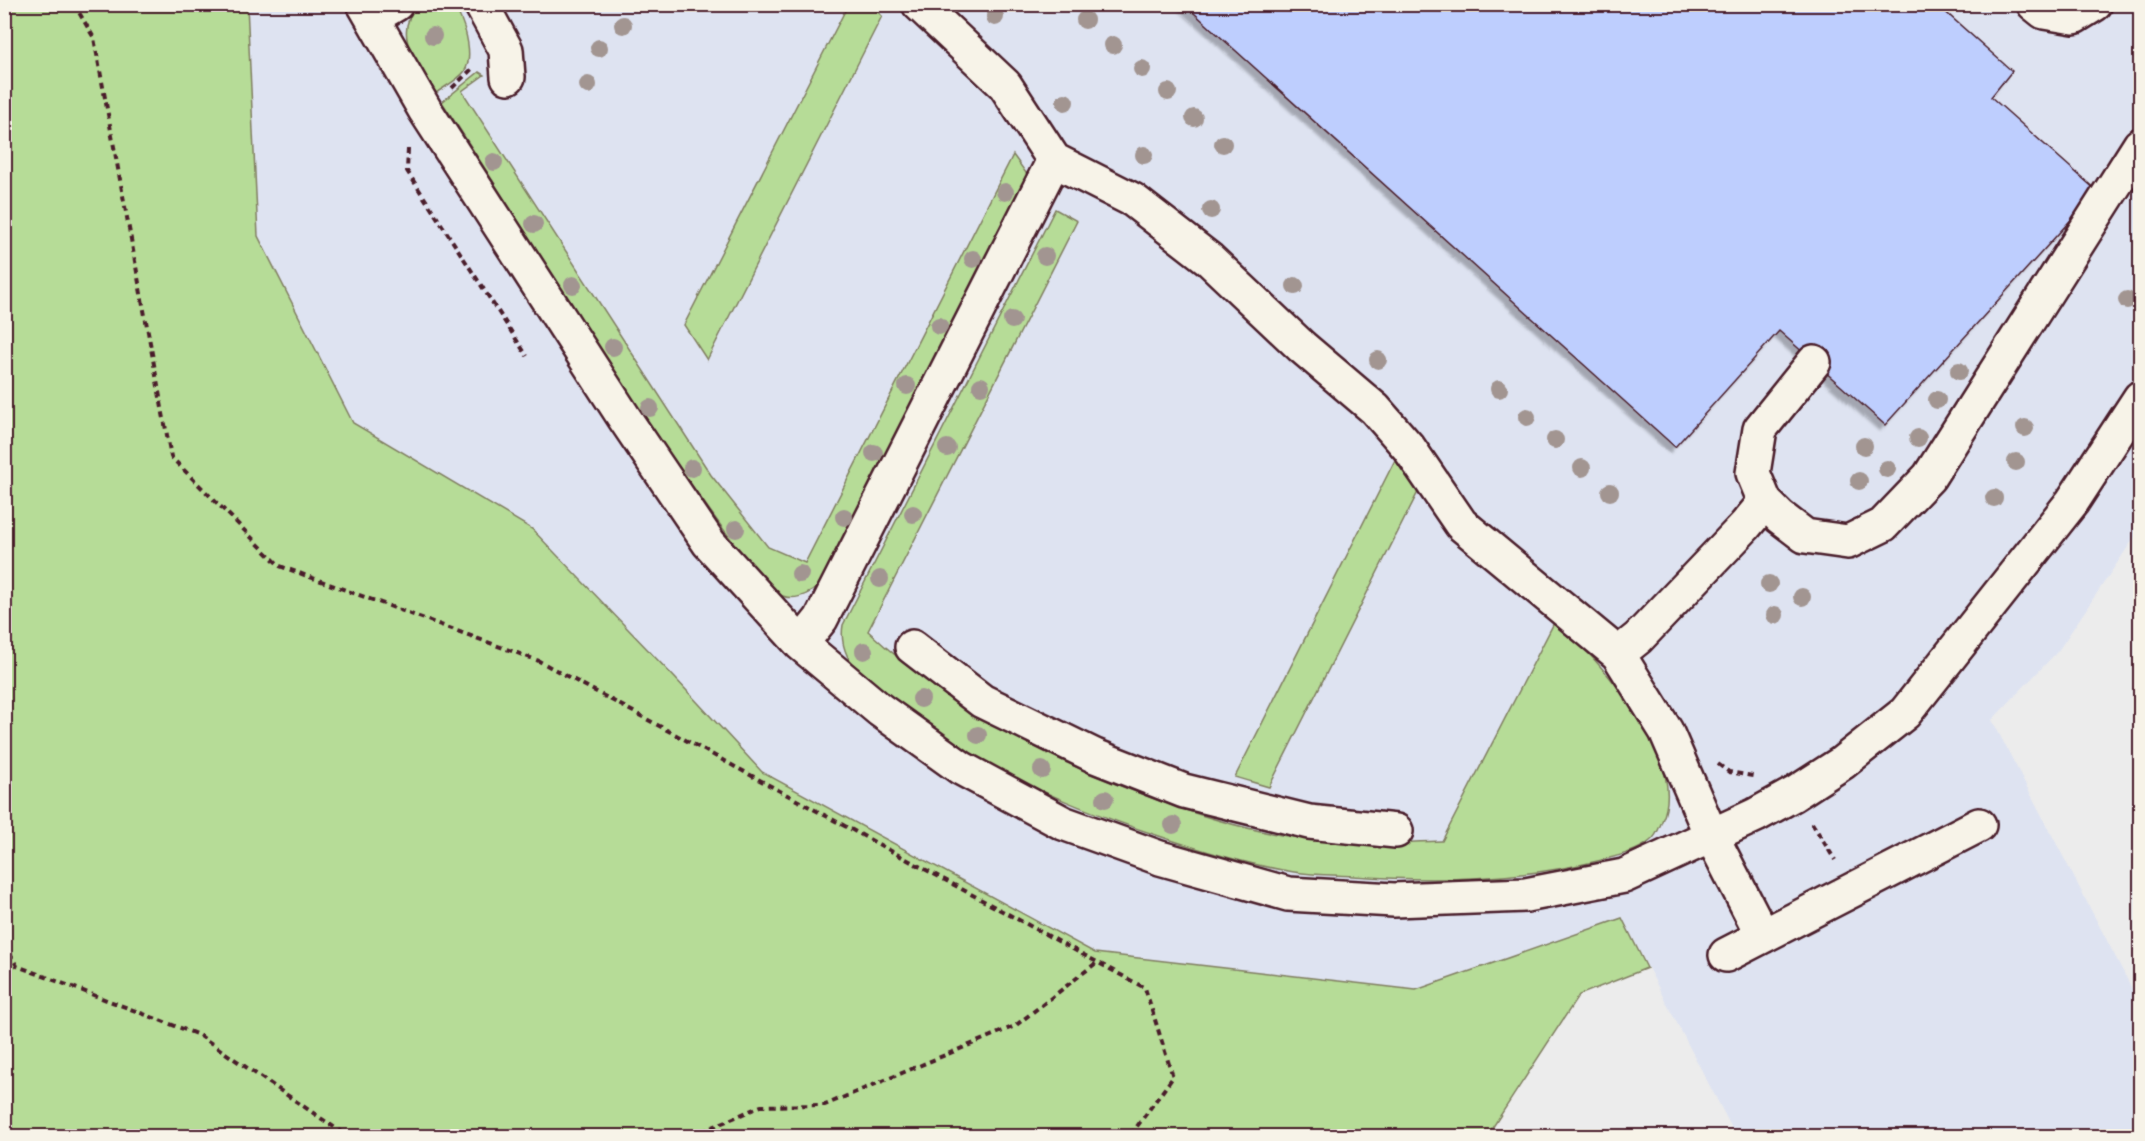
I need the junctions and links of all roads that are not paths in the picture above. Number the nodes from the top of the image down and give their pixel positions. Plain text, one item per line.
1 (482, 4) edge
2 (919, 4) edge
3 (2034, 4) edge
4 (2095, 4) edge
5 (377, 9) edge
6 (508, 77) dead end
7 (2140, 145) edge
8 (1054, 160) junction
9 (1814, 362) dead end
10 (2140, 398) edge
11 (1765, 502) junction
12 (801, 644) junction
13 (912, 647) dead end
14 (1618, 654) junction
15 (1979, 825) dead end
16 (1396, 831) dead end
17 (1711, 835) junction
18 (1763, 936) junction
19 (1726, 955) dead end

1 - 6 street
2 - 8 street
3 - 4 street
5 - 12 street
7 - 11 street
8 - 12 street
8 - 14 street
9 - 11 street
10 - 17 street
11 - 14 street
12 - 17 street
13 - 16 street
14 - 17 street
15 - 18 street
17 - 18 street
18 - 19 street

